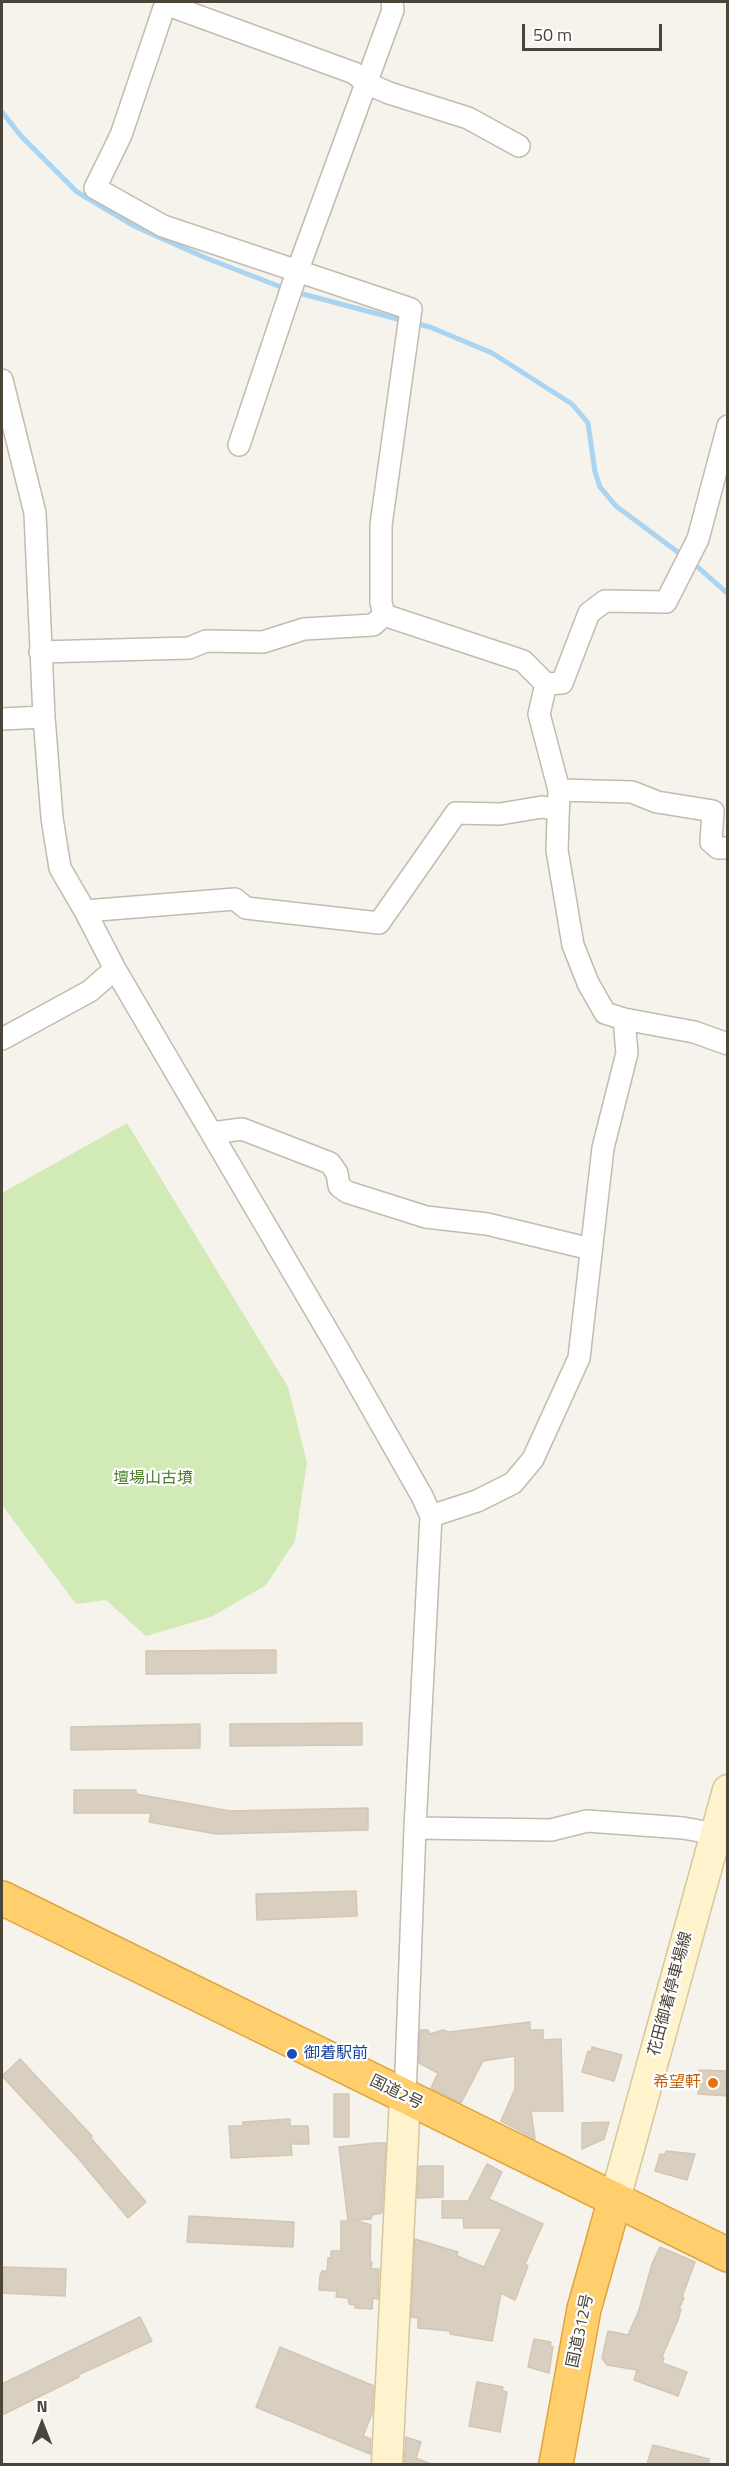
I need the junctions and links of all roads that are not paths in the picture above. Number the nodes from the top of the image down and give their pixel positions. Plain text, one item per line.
1 (392, 2) edge
2 (166, 3) edge
3 (366, 83) junction
4 (519, 146) dead end
5 (297, 272) junction
6 (2, 380) edge
7 (728, 426) edge
8 (9, 439) edge
9 (239, 445) dead end
10 (384, 615) junction
11 (40, 652) junction
12 (546, 684) junction
13 (45, 717) junction
14 (2, 719) edge
15 (558, 800) junction
16 (728, 848) edge
17 (85, 911) junction
18 (115, 969) junction
19 (624, 1019) junction
20 (2, 1039) edge
21 (728, 1044) edge
22 (213, 1133) junction
23 (591, 1249) junction
24 (431, 1516) junction
25 (728, 1790) edge
26 (415, 1828) junction
27 (721, 1835) edge
28 (2, 1898) edge
29 (405, 2098) junction
30 (615, 2199) junction
31 (728, 2255) edge
32 (387, 2464) edge
33 (556, 2464) edge

1 - 3 street
2 - 3 street
2 - 5 street
3 - 4 street
3 - 5 street
5 - 9 street
5 - 10 street
6 - 8 street
7 - 12 street
8 - 11 street
10 - 11 street
10 - 12 street
11 - 13 street
12 - 15 street
13 - 14 street
13 - 17 street
15 - 16 street
15 - 17 street
15 - 19 street
17 - 18 street
18 - 20 street
18 - 22 street
19 - 21 street
19 - 23 street
22 - 23 street
22 - 24 street
23 - 24 street
24 - 26 street
25 - 27 main road, 花田御着停車場線
26 - 27 street
26 - 29 street
27 - 30 main road, 花田御着停車場線
28 - 29 highway, 国道2号
29 - 30 highway, 国道2号
29 - 32 main road
30 - 31 highway, 国道2号
30 - 33 highway, 国道312号

